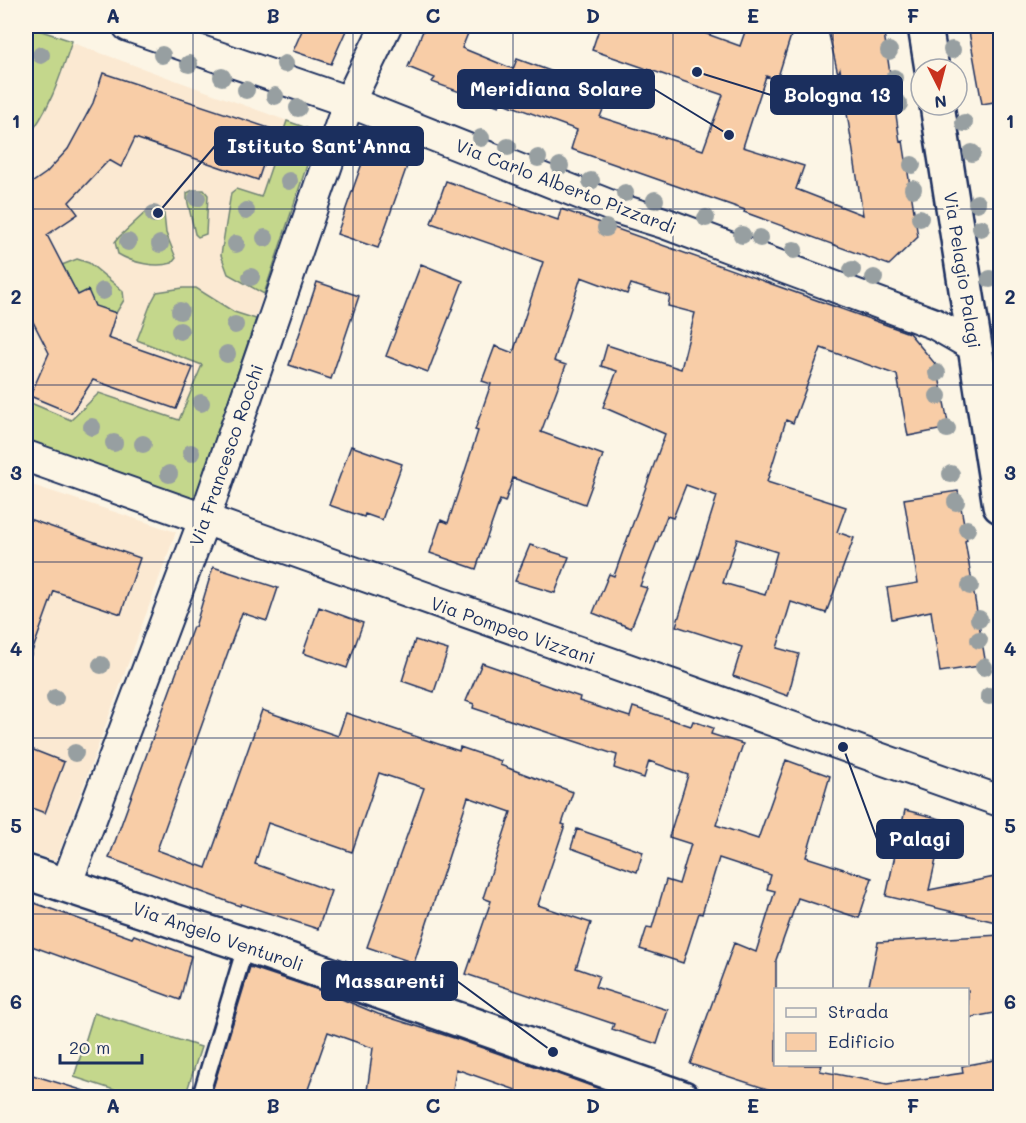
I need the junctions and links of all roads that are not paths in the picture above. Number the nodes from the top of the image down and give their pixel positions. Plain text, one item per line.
1 (128, 26) edge
2 (386, 26) edge
3 (925, 26) edge
4 (182, 34) edge
5 (930, 57) edge
6 (349, 102) junction
7 (940, 117) edge
8 (987, 344) edge
9 (26, 456) edge
10 (1000, 506) edge
11 (204, 520) junction
12 (1000, 801) edge
13 (26, 872) edge
14 (66, 885) junction
15 (246, 945) junction
16 (200, 1098) edge
17 (682, 1098) edge

1 - 4 street, Via Carlo Alberto Pizzardi
2 - 6 street, Via Francesco Rocchi
3 - 5 street
4 - 6 street, Via Carlo Alberto Pizzardi
6 - 8 street, Via Carlo Alberto Pizzardi
6 - 11 street, Via Francesco Rocchi
7 - 8 street, Via Pelagio Palagi
8 - 10 street, Via Pelagio Palagi
9 - 11 street, Via Pompeo Vizzani
11 - 12 street, Via Pompeo Vizzani
11 - 14 street, Via Francesco Rocchi
13 - 14 street, Via Angelo Venturoli
14 - 15 street, Via Angelo Venturoli
15 - 16 lane
15 - 17 street, Via Angelo Venturoli

